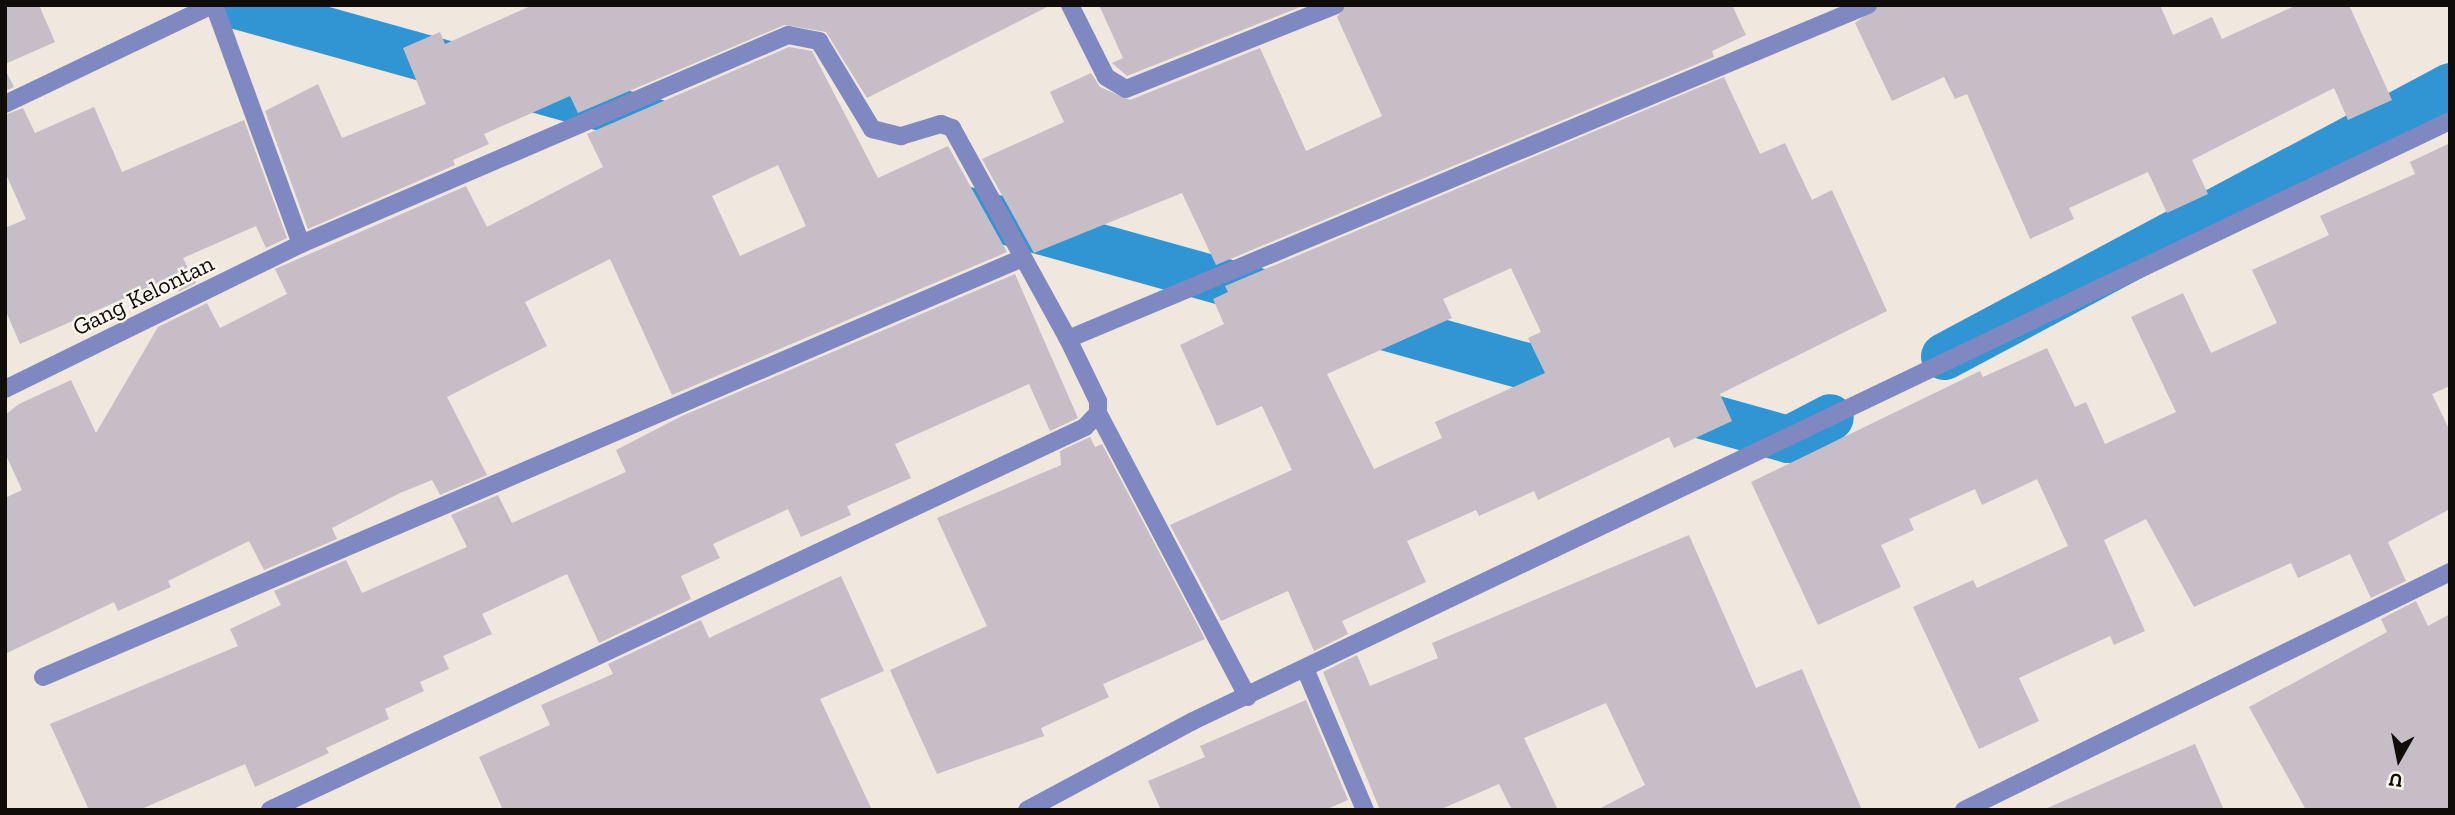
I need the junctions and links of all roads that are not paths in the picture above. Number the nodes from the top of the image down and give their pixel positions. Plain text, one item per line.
1 (214, 5) edge
2 (1070, 5) edge
3 (1336, 5) edge
4 (1868, 5) edge
5 (5, 104) edge
6 (2450, 121) edge
7 (301, 244) junction
8 (1020, 259) junction
9 (1068, 339) junction
10 (5, 389) edge
11 (1098, 413) junction
12 (2450, 572) edge
13 (1306, 671) junction
14 (43, 677) dead end
15 (1248, 697) junction
16 (270, 810) edge
17 (1027, 810) edge
18 (1365, 810) edge
19 (1964, 810) edge

1 - 5 street
1 - 7 street
2 - 3 street
4 - 9 street
6 - 13 street
7 - 8 street, Gang Kelontan
7 - 10 street, Gang Kelontan
8 - 9 street
8 - 14 street
9 - 11 street
11 - 15 street
11 - 16 street
12 - 19 street
13 - 15 street
13 - 18 street
15 - 17 street

